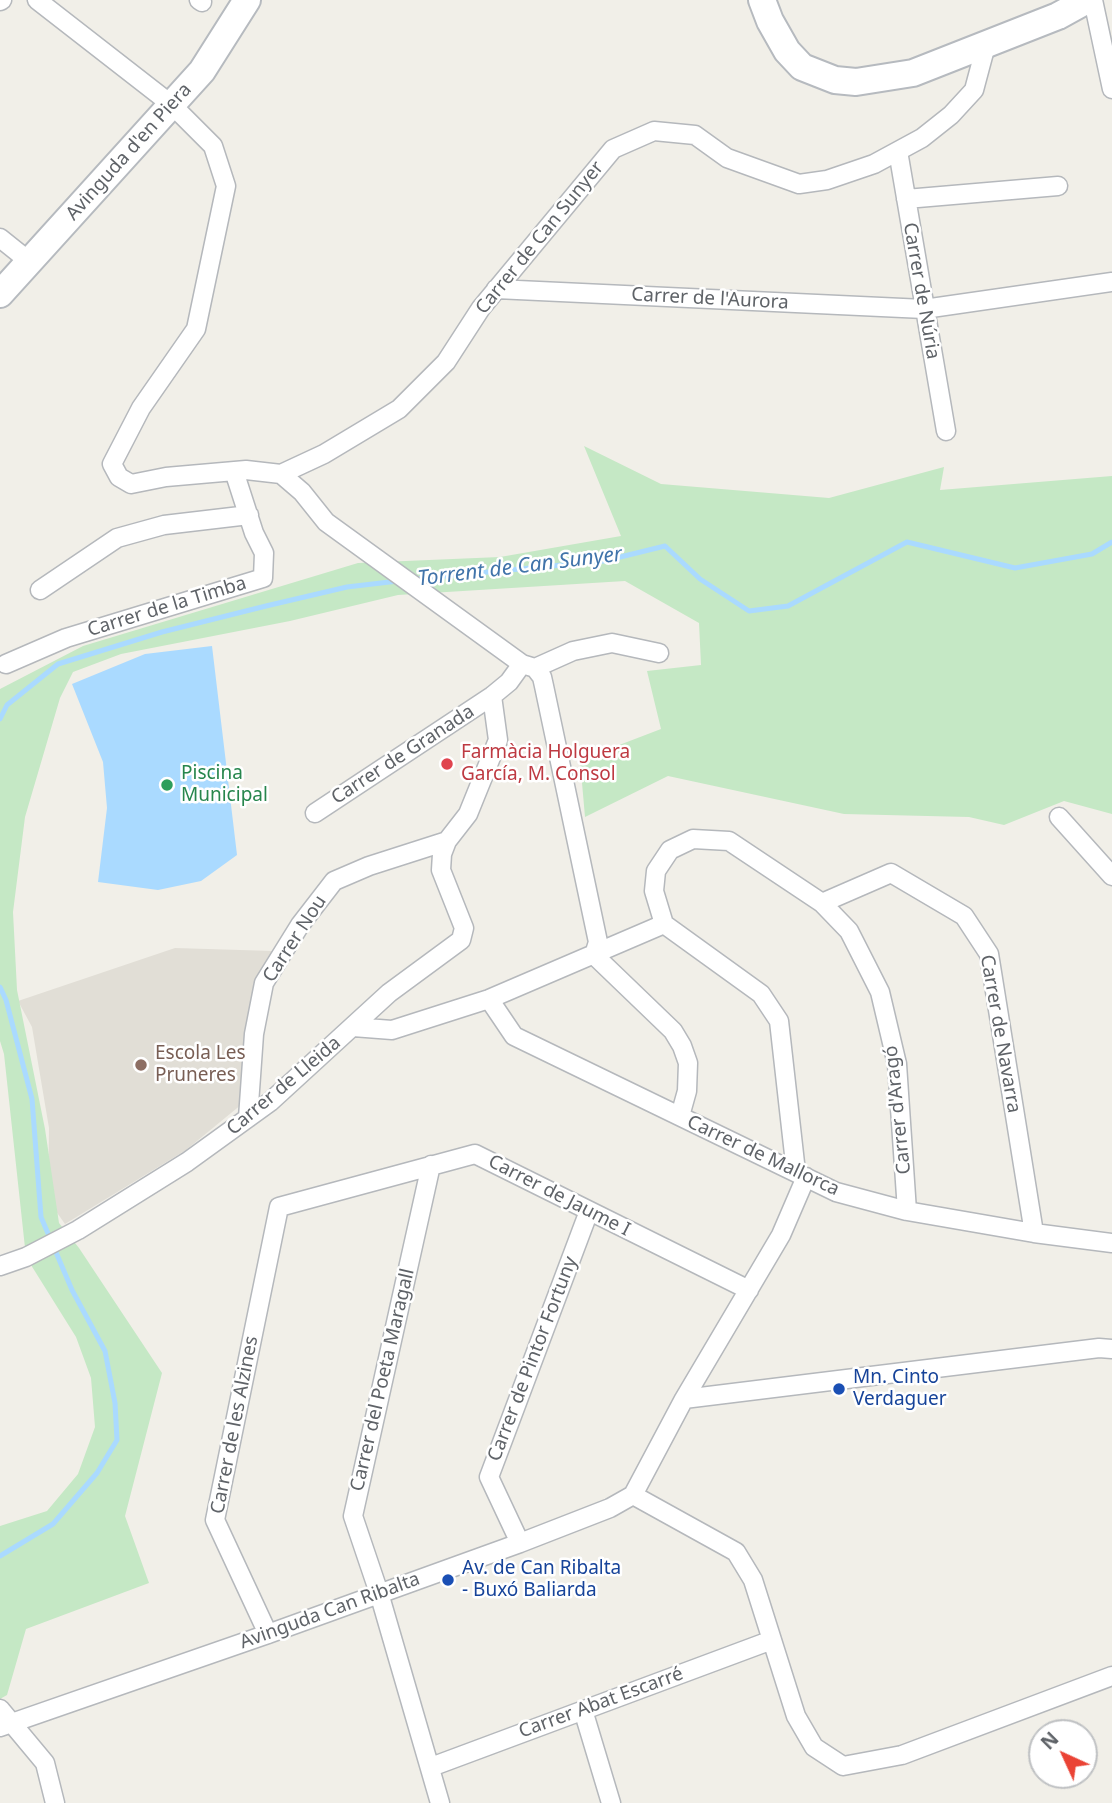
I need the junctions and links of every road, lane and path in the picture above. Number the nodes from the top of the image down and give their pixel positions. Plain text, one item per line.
1 (37, 0) edge
2 (247, 0) edge
3 (762, 0) edge
4 (1087, 0) edge
5 (1093, 0) edge
6 (986, 45) junction
7 (1112, 89) edge
8 (172, 105) junction
9 (898, 151) junction
10 (1058, 186) dead end
11 (906, 199) junction
12 (0, 238) edge
13 (30, 262) junction
14 (1112, 282) edge
15 (496, 289) junction
16 (0, 294) edge
17 (924, 309) junction
18 (946, 431) dead end
19 (234, 471) junction
20 (281, 474) junction
21 (249, 515) junction
22 (40, 590) dead end
23 (659, 653) dead end
24 (6, 664) dead end
25 (529, 666) junction
26 (492, 696) junction
27 (314, 813) dead end
28 (1059, 817) dead end
29 (447, 841) junction
30 (1112, 876) edge
31 (822, 903) junction
32 (664, 924) junction
33 (594, 955) junction
34 (489, 999) junction
35 (353, 1027) junction
36 (680, 1116) junction
37 (248, 1118) junction
38 (431, 1166) junction
39 (801, 1175) junction
40 (279, 1207) joint
41 (589, 1211) junction
42 (907, 1211) junction
43 (1034, 1233) junction
44 (1112, 1243) edge
45 (0, 1266) edge
46 (749, 1290) junction
47 (1112, 1349) edge
48 (684, 1399) junction
49 (633, 1495) junction
50 (520, 1543) junction
51 (379, 1593) junction
52 (268, 1634) junction
53 (772, 1640) junction
54 (1112, 1676) edge
55 (583, 1710) junction
56 (4, 1719) edge
57 (431, 1767) junction
58 (55, 1803) edge
59 (440, 1803) edge
60 (611, 1803) edge

1 - 8 street
2 - 8 street, Avinguda d'en Piera
3 - 6 street
4 - 6 street
5 - 7 street
6 - 9 street, Carrer de Can Sunyer
8 - 13 street, Avinguda d'en Piera
8 - 19 street
9 - 11 street, Carrer de Núria
9 - 15 street, Carrer de Can Sunyer
10 - 11 street
11 - 17 street, Carrer de Núria
12 - 13 street
13 - 16 street, Avinguda d'en Piera
14 - 17 street, Carrer de l'Aurora
15 - 17 street, Carrer de l'Aurora
15 - 20 street, Carrer de Can Sunyer
17 - 18 street, Carrer de Núria
19 - 20 street
19 - 21 street, Carrer de la Timba
20 - 25 street
21 - 22 street
21 - 24 street, Carrer de la Timba
23 - 25 street
25 - 26 street, Carrer de Granada
25 - 33 street
26 - 27 street, Carrer de Granada
26 - 29 street, Carrer de Granada
28 - 30 street
29 - 35 street
29 - 37 street, Carrer Nou
31 - 32 street, Carrer d'Aragó
31 - 42 street, Carrer d'Aragó
31 - 43 street, Carrer de Navarra
32 - 33 street, Carrer de Lleida
32 - 39 street
33 - 34 street, Carrer de Lleida
33 - 36 street
34 - 35 street, Carrer de Lleida
34 - 36 street, Carrer de Mallorca
35 - 37 street, Carrer de Lleida
36 - 39 street, Carrer de Mallorca
37 - 45 street, Carrer de Lleida
38 - 40 street, Carrer de Jaume I
38 - 41 street, Carrer de Jaume I
38 - 51 street, Carrer del Poeta Maragall
39 - 42 street, Carrer de Mallorca
39 - 46 street
40 - 52 street, Carrer de les Alzines
41 - 46 street, Carrer de Jaume I
41 - 50 street, Carrer de Pintor Fortuny
42 - 43 street, Carrer de Mallorca
43 - 44 street, Carrer de Mallorca
46 - 48 street
47 - 48 street
48 - 49 street
49 - 50 street, Avinguda Can Ribalta
49 - 53 street
50 - 51 street, Avinguda Can Ribalta
51 - 52 street, Avinguda Can Ribalta
51 - 57 street, Carrer del Poeta Maragall
52 - 56 street, Avinguda Can Ribalta
53 - 54 street
53 - 55 street, Carrer Abat Escarré
55 - 57 street, Carrer Abat Escarré
55 - 60 street
56 - 58 street
57 - 59 street, Carrer del Poeta Maragall

